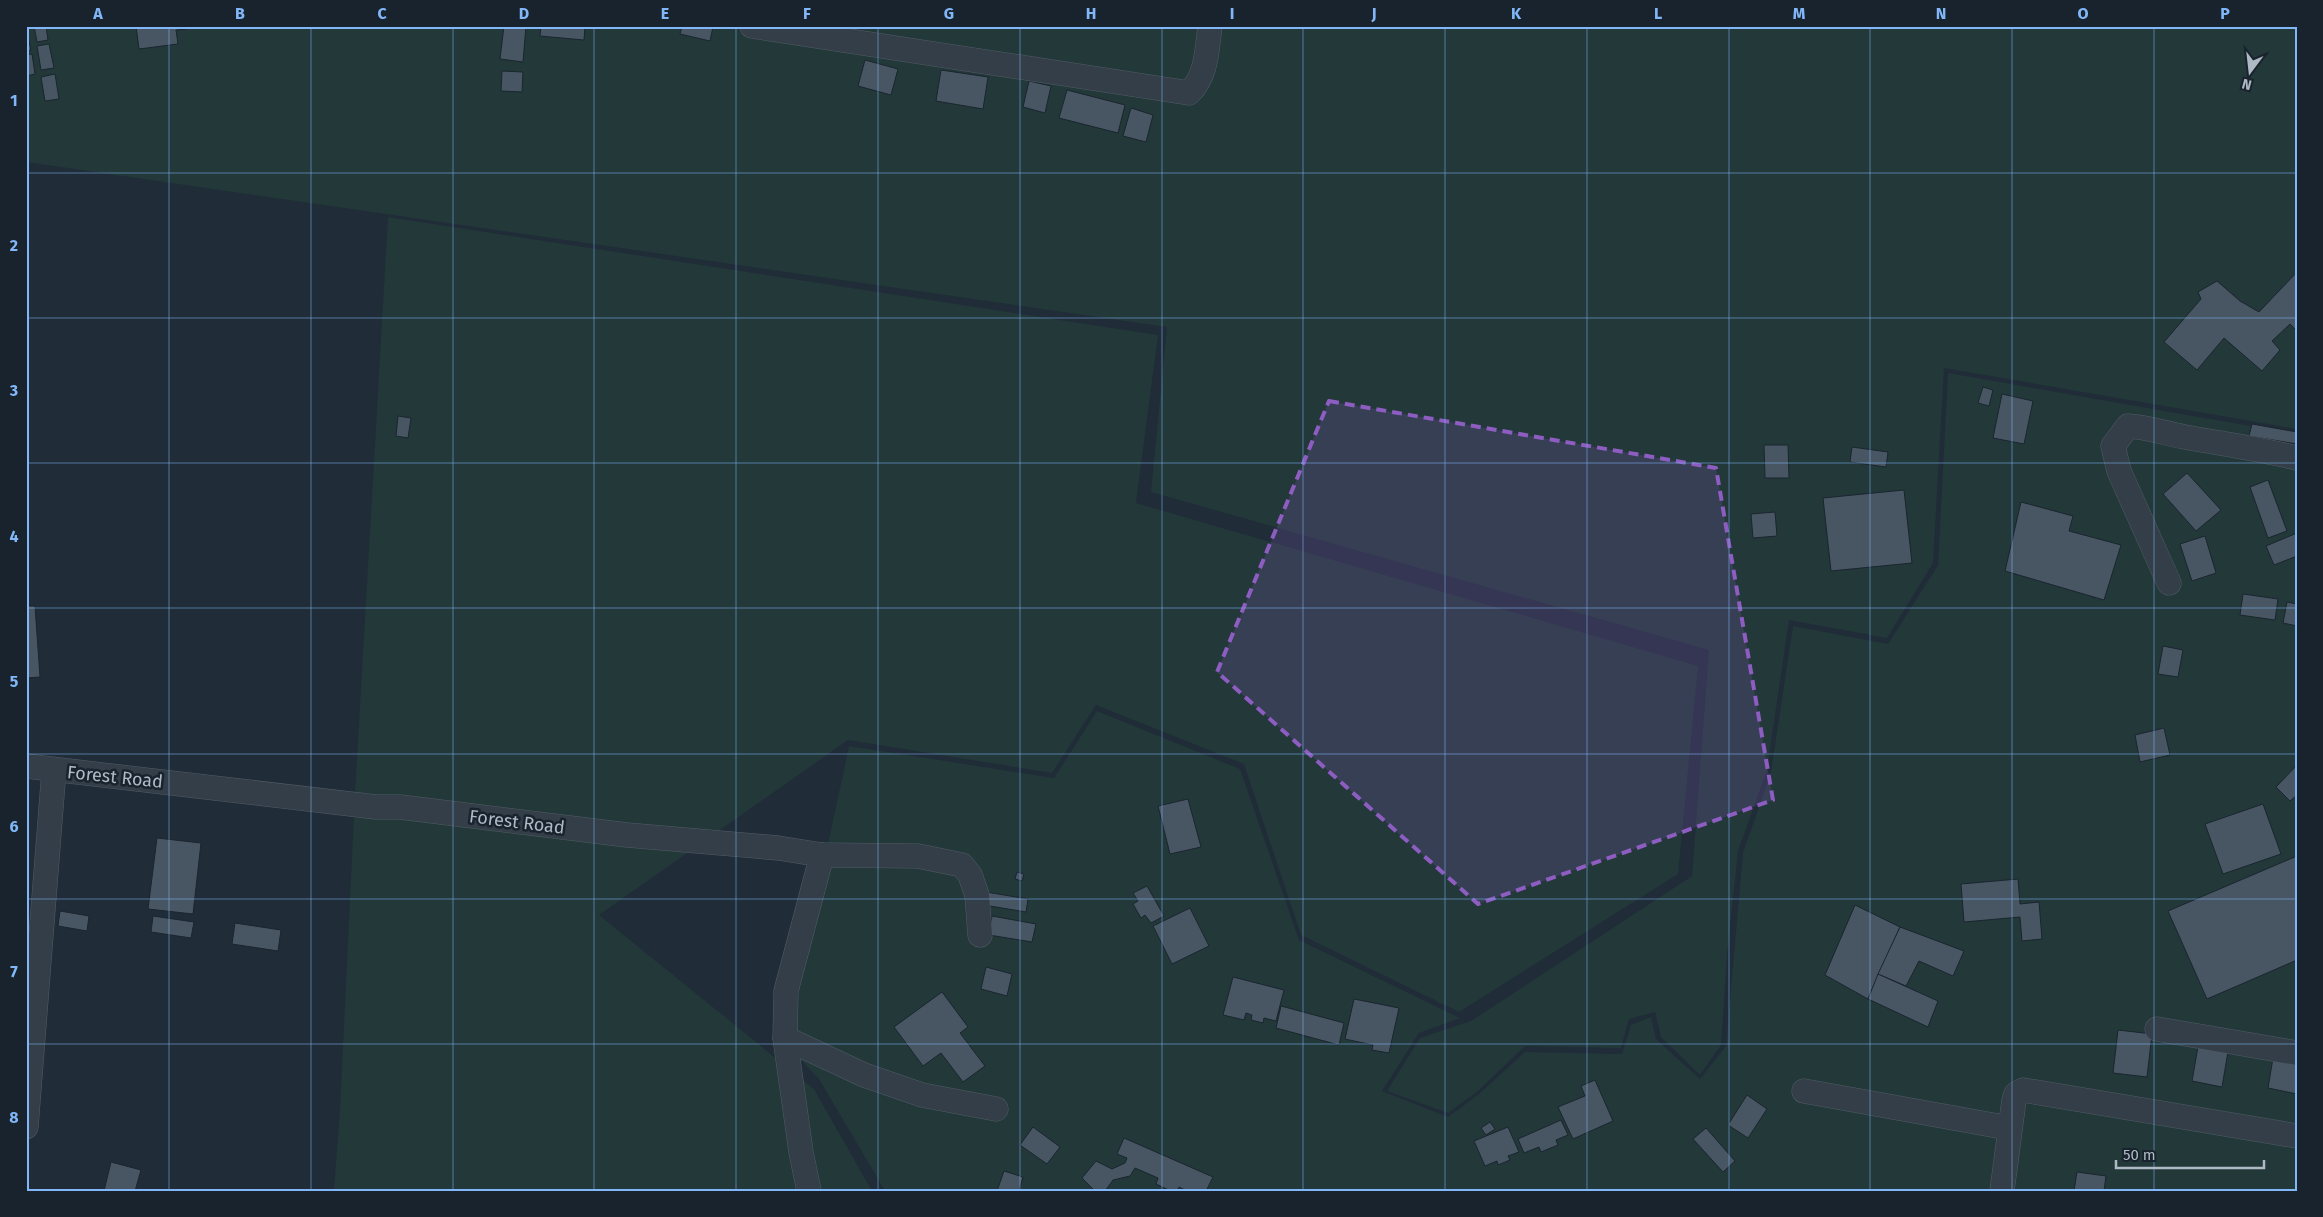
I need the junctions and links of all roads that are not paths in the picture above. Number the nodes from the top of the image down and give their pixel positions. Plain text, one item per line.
1 (752, 26) edge
2 (1210, 26) edge
3 (2297, 458) edge
4 (2169, 584) dead end
5 (26, 766) edge
6 (54, 770) junction
7 (822, 855) junction
8 (980, 935) dead end
9 (2157, 1029) dead end
10 (785, 1038) junction
11 (2297, 1053) edge
12 (1804, 1091) dead end
13 (996, 1109) dead end
14 (26, 1127) edge
15 (2009, 1128) junction
16 (2297, 1136) edge
17 (809, 1191) edge
18 (2002, 1191) edge

1 - 2 street
3 - 4 street
5 - 6 street, Forest Road
6 - 7 street, Forest Road
6 - 14 street
7 - 8 street, Forest Road
7 - 10 street
9 - 11 street
10 - 13 street
10 - 17 street
12 - 15 street
15 - 16 street
15 - 18 street

